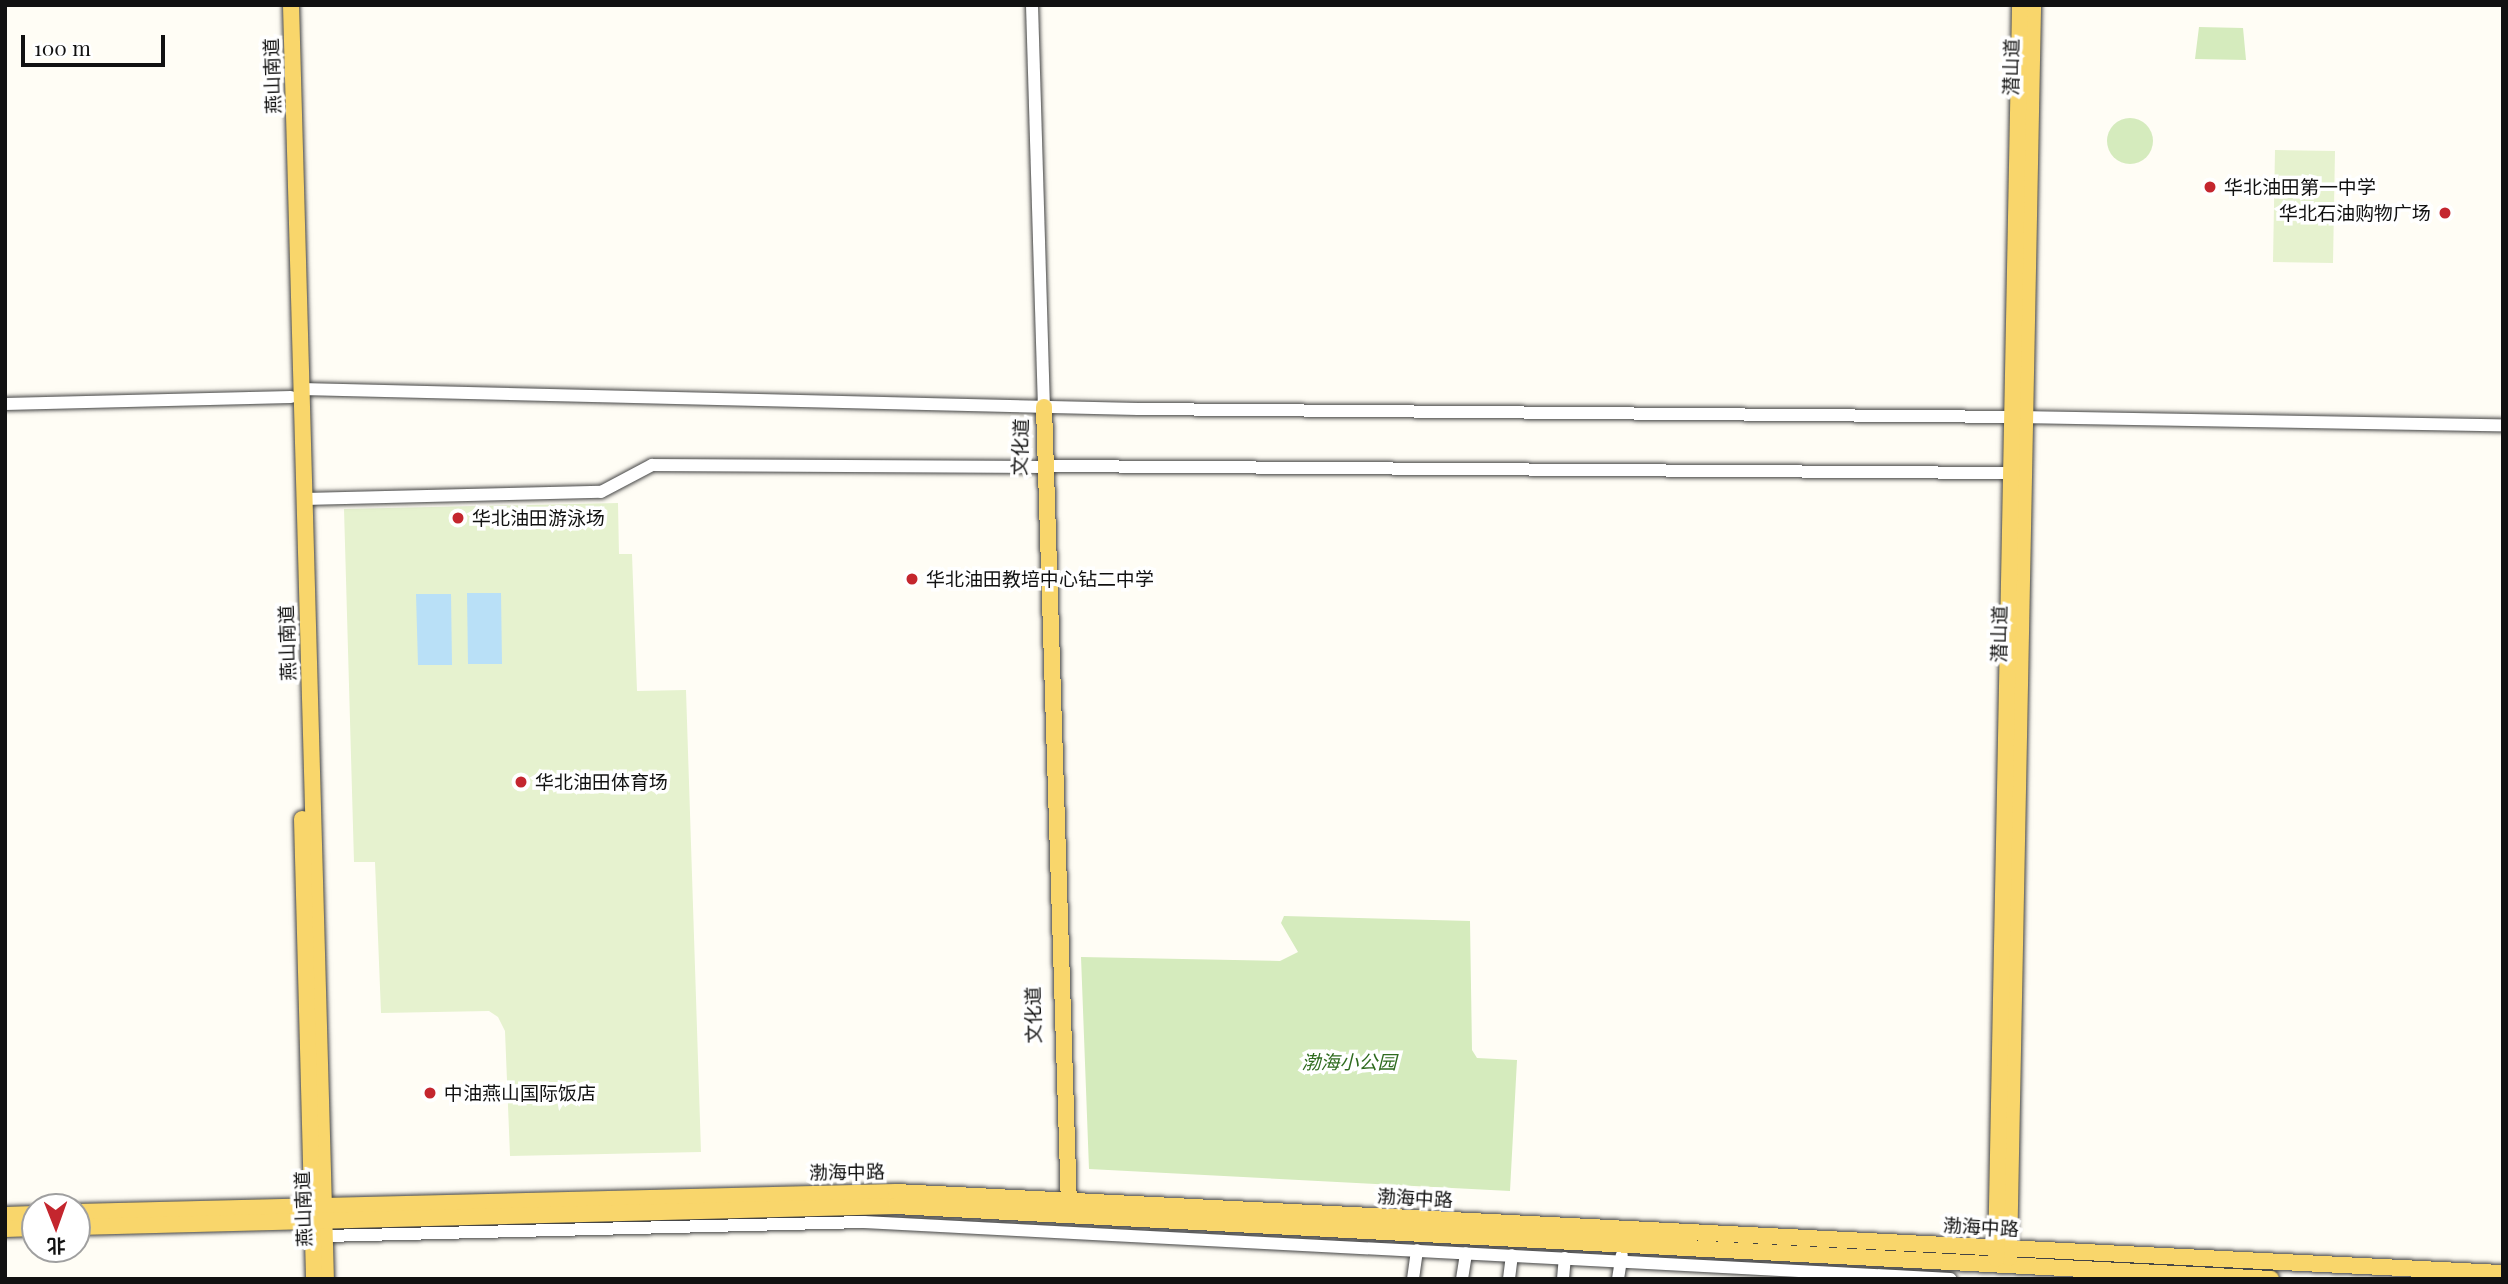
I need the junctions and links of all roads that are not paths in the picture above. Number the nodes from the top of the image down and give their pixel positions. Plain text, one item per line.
1 (281, 5) edge
2 (291, 5) edge
3 (1032, 5) edge
4 (2020, 5) edge
5 (2033, 5) edge
6 (296, 393) junction
7 (5, 404) edge
8 (1044, 407) junction
9 (2018, 417) junction
10 (2503, 425) edge
11 (1045, 467) junction
12 (2011, 473) junction
13 (304, 499) junction
14 (1064, 1208) junction
15 (91, 1212) edge
16 (320, 1217) junction
17 (91, 1226) edge
18 (1624, 1243) junction
19 (1417, 1250) junction
20 (1466, 1253) junction
21 (1512, 1255) junction
22 (1565, 1258) junction
23 (1621, 1260) junction
24 (1998, 1261) edge
25 (2503, 1273) edge
26 (2223, 1277) edge
27 (314, 1279) edge
28 (326, 1279) edge
29 (1413, 1279) edge
30 (1462, 1279) edge
31 (1509, 1279) edge
32 (1563, 1279) edge
33 (1618, 1279) edge
34 (1951, 1279) edge
35 (2271, 1279) edge

1 - 6 main road, 燕山南道
2 - 6 main road, 燕山南道
3 - 8 street
4 - 9 main road, 潜山道
5 - 9 main road, 潜山道
6 - 7 street
6 - 8 street
6 - 13 main road, 燕山南道
6 - 16 main road, 燕山南道
8 - 9 street
8 - 11 main road, 文化道
9 - 10 street
9 - 12 main road, 潜山道
9 - 24 main road, 潜山道
11 - 12 street
11 - 13 street
11 - 14 main road, 文化道
12 - 24 main road, 潜山道
13 - 16 main road, 燕山南道
14 - 16 main road, 渤海中路
14 - 18 main road, 渤海中路
14 - 24 main road, 渤海中路
15 - 16 main road
16 - 17 main road
16 - 19 street
16 - 27 main road, 燕山南道
16 - 28 main road, 燕山南道
18 - 23 street
18 - 24 main road, 渤海中路
19 - 20 street
19 - 29 street
20 - 21 street
20 - 30 street
21 - 22 street
21 - 31 street
22 - 23 street
22 - 32 street
23 - 33 street
23 - 34 street
24 - 25 main road, 渤海中路
24 - 26 main road, 渤海中路
26 - 35 main road, 渤海中路

